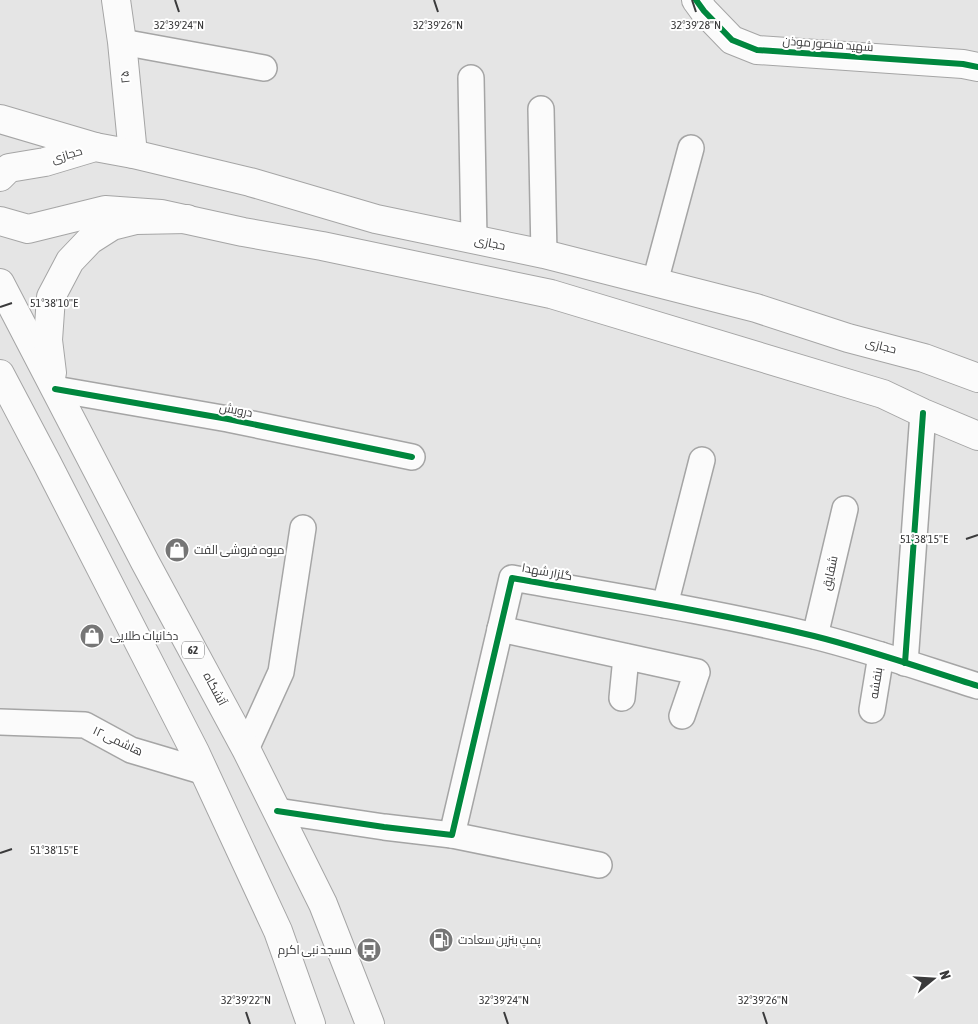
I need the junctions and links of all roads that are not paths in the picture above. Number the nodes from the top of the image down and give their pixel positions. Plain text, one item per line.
1 (116, 0) edge
2 (696, 0) edge
3 (122, 42) junction
4 (978, 67) edge
5 (264, 68) dead end
6 (471, 78) dead end
7 (541, 109) dead end
8 (0, 119) edge
9 (95, 147) junction
10 (692, 148) dead end
11 (133, 154) junction
12 (0, 177) edge
13 (327, 205) junction
14 (187, 219) junction
15 (0, 221) edge
16 (474, 240) junction
17 (322, 246) junction
18 (544, 254) junction
19 (655, 282) junction
20 (0, 283) edge
21 (0, 374) edge
22 (976, 376) edge
23 (55, 389) junction
24 (923, 413) junction
25 (978, 436) edge
26 (412, 457) dead end
27 (702, 460) dead end
28 (845, 509) dead end
29 (303, 528) dead end
30 (665, 605) junction
31 (500, 629) junction
32 (815, 636) junction
33 (881, 655) junction
34 (626, 657) junction
35 (905, 663) junction
36 (978, 686) edge
37 (622, 698) dead end
38 (872, 710) dead end
39 (682, 716) dead end
40 (0, 722) edge
41 (246, 748) junction
42 (205, 772) junction
43 (277, 811) junction
44 (452, 835) junction
45 (599, 865) dead end
46 (310, 1024) edge
47 (370, 1024) edge

1 - 3 main road, ۲۵
2 - 4 main road, شهید منصور موذن
3 - 5 street
3 - 11 main road, ۲۵
6 - 16 street
7 - 18 street
8 - 9 main road
9 - 11 main road, حجازی
9 - 12 main road, حجازی
10 - 19 street
11 - 13 main road, حجازی
13 - 16 main road, حجازی
13 - 17 main road
14 - 15 main road
14 - 17 main road
14 - 23 main road
16 - 18 main road, حجازی
17 - 24 main road
18 - 19 main road, حجازی
19 - 22 main road, حجازی
20 - 23 main road, آتشگاه / 62
21 - 42 main road
23 - 26 street, درویش
23 - 41 main road, آتشگاه / 62
24 - 25 main road
24 - 35 street
27 - 30 street
28 - 32 street, شقایق
29 - 41 street
30 - 31 street, گلزار شهدا
30 - 32 street, گلزار شهدا
31 - 34 street
31 - 44 street, گلزار شهدا
32 - 33 street, گلزار شهدا
33 - 35 street, گلزار شهدا
33 - 38 street, بنفشه
34 - 37 street
34 - 39 street
35 - 36 street, گلزار شهدا
40 - 42 street, ۱۲ هاشمی
41 - 43 main road, آتشگاه / 62
42 - 46 main road
43 - 44 street
43 - 47 main road, آتشگاه / 62
44 - 45 street

